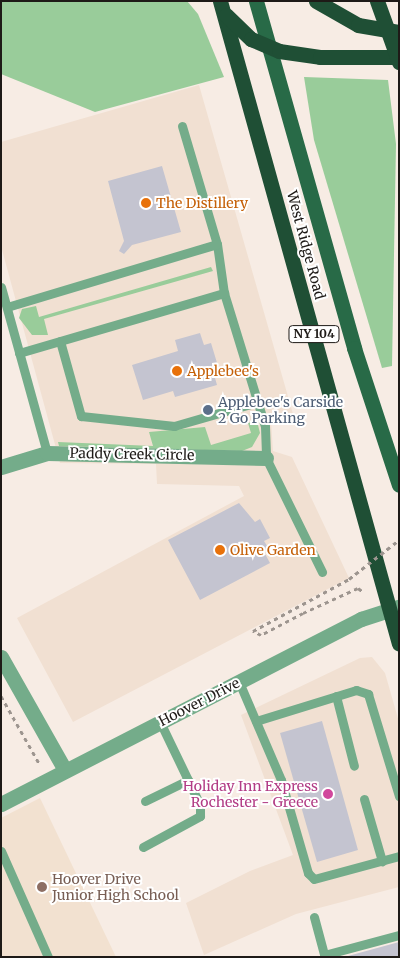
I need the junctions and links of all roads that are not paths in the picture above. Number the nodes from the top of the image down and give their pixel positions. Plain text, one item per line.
1 (256, 1) edge
2 (316, 1) edge
3 (377, 1) edge
4 (217, 3) edge
5 (399, 32) edge
6 (269, 48) junction
7 (399, 57) edge
8 (399, 62) edge
9 (182, 126) dead end
10 (217, 244) junction
11 (1, 287) edge
12 (224, 293) junction
13 (7, 307) junction
14 (60, 341) junction
15 (19, 353) junction
16 (257, 402) junction
17 (47, 453) junction
18 (266, 458) junction
19 (1, 467) edge
20 (399, 485) edge
21 (322, 572) dead end
22 (394, 608) edge
23 (399, 644) edge
24 (1, 657) edge
25 (239, 682) junction
26 (336, 696) junction
27 (256, 721) junction
28 (160, 722) junction
29 (354, 766) dead end
30 (65, 770) junction
31 (188, 780) junction
32 (399, 796) edge
33 (364, 798) dead end
34 (145, 801) dead end
35 (1, 804) edge
36 (143, 847) dead end
37 (1, 851) edge
38 (399, 856) edge
39 (382, 861) junction
40 (4, 862) edge
41 (314, 917) dead end
42 (399, 936) edge
43 (48, 957) edge

1 - 6 main road, West Ridge Road / NY 104
2 - 5 highway
3 - 8 highway, bridge
4 - 6 highway
4 - 22 highway, West Ridge Road / NY 104
6 - 7 highway
6 - 20 main road, West Ridge Road / NY 104
9 - 10 lane
10 - 12 lane
10 - 13 lane
11 - 13 lane
12 - 14 lane
12 - 16 lane
13 - 15 lane
14 - 15 lane
14 - 16 lane
15 - 17 lane
16 - 18 lane
17 - 18 street, Paddy Creek Circle
17 - 19 street, Paddy Creek Circle
18 - 21 lane
22 - 23 highway, West Ridge Road / NY 104
22 - 25 street, Hoover Drive
24 - 30 street
25 - 27 lane
25 - 28 street, Hoover Drive
26 - 27 lane
26 - 29 lane
26 - 32 lane
27 - 39 lane
28 - 30 street, Hoover Drive
28 - 31 lane
30 - 35 street, Hoover Drive
31 - 34 lane
31 - 36 lane
33 - 39 lane
37 - 40 lane
38 - 39 lane
40 - 43 lane
41 - 42 lane

